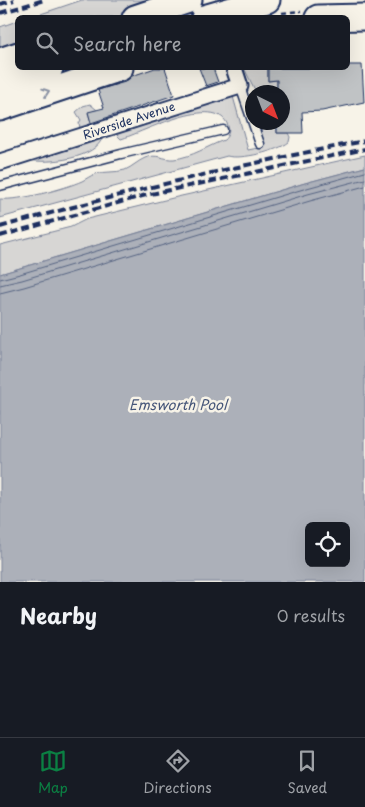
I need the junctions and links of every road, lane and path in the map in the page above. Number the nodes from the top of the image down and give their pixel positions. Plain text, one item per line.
1 (189, 0) edge
2 (230, 0) edge
3 (268, 0) edge
4 (144, 15) edge
5 (208, 15) edge
6 (212, 15) edge
7 (350, 17) edge
8 (365, 17) edge
9 (15, 56) edge
10 (0, 61) edge
11 (44, 70) edge
12 (114, 70) edge
13 (235, 70) edge
14 (0, 84) edge
15 (240, 86) junction
16 (0, 108) edge
17 (223, 130) dead end
18 (260, 144) dead end
19 (0, 162) edge
20 (0, 186) edge

1 - 4 main road
2 - 5 main road
3 - 6 main road
7 - 8 main road
9 - 10 main road
11 - 14 main road
16 -> 12 main road
13 - 15 street
15 - 18 lane
15 - 19 street, Riverside Avenue
17 - 20 lane

